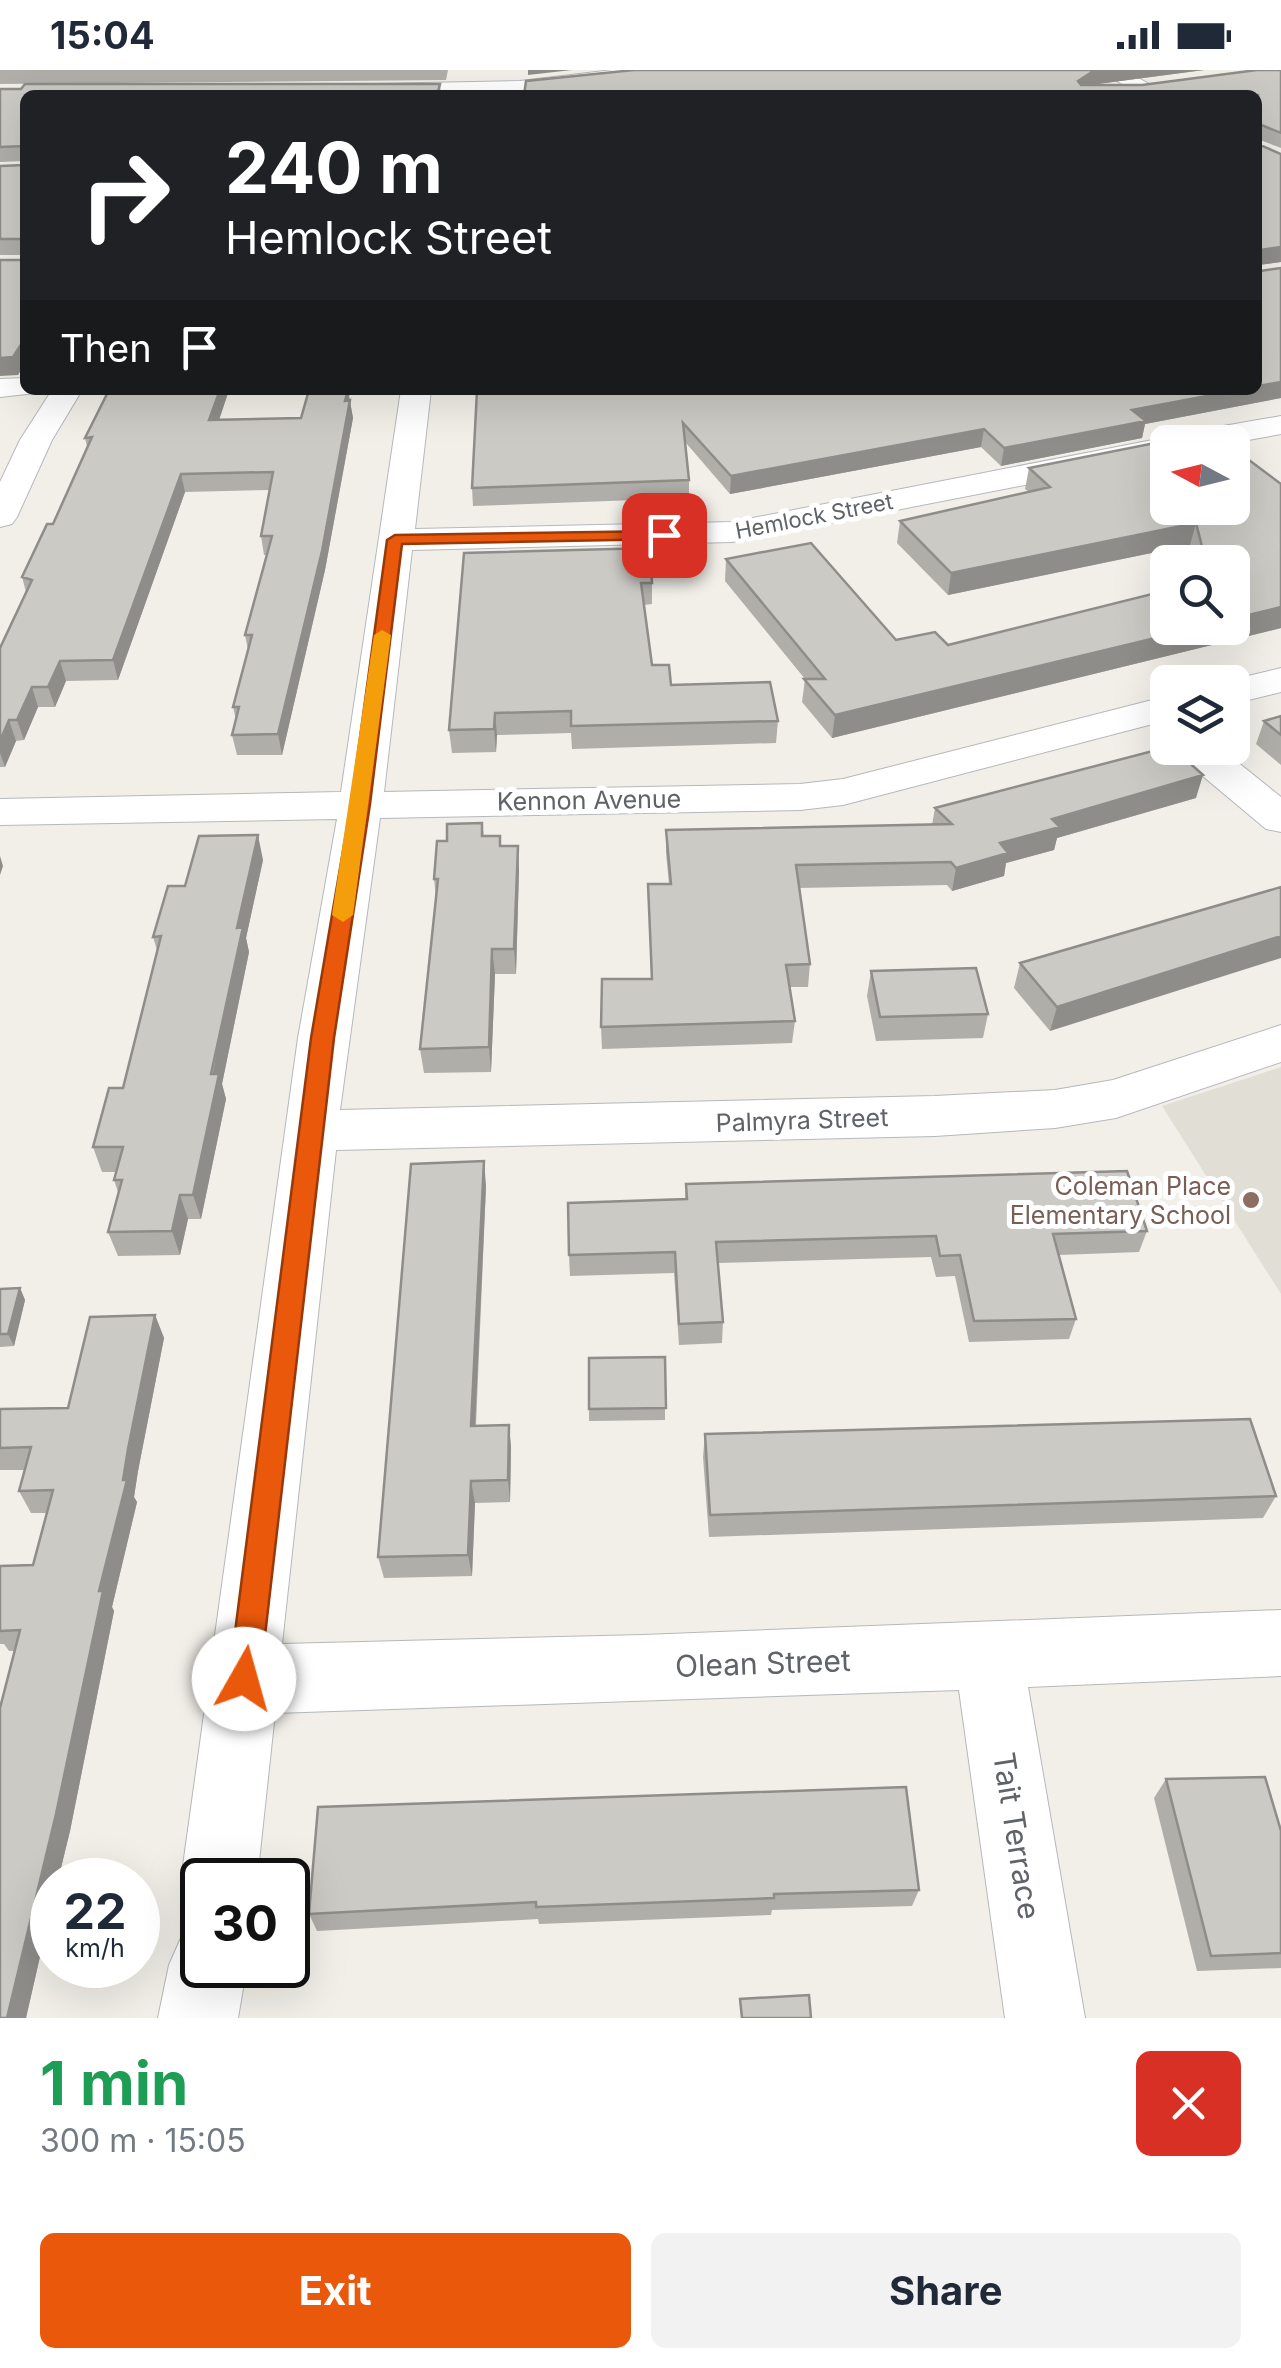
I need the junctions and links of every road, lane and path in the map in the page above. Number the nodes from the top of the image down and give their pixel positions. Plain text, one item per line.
1 (668, 70) edge
2 (1108, 70) edge
3 (1178, 84) edge
4 (485, 85) edge
5 (348, 90) edge
6 (1147, 90) edge
7 (1158, 90) edge
8 (64, 395) edge
9 (415, 395) edge
10 (1281, 425) edge
11 (1250, 431) edge
12 (1150, 451) edge
13 (0, 518) edge
14 (395, 540) junction
15 (1281, 680) edge
16 (1250, 688) edge
17 (1150, 718) edge
18 (1216, 765) edge
19 (360, 804) junction
20 (0, 812) edge
21 (1281, 819) edge
22 (1281, 1043) edge
23 (312, 1131) junction
24 (1281, 1643) edge
25 (988, 1655) junction
26 (244, 1679) junction
27 (222, 1858) edge
28 (204, 1988) edge
29 (198, 2018) edge
30 (1045, 2018) edge

1 - 4 street
2 - 6 street
3 - 7 street
4 - 5 street
8 - 13 street
9 - 14 street
10 - 11 street
12 - 14 street, Hemlock Street
14 - 19 street
15 - 16 street
17 - 19 street, Kennon Avenue
18 - 21 street
19 - 20 street, Kennon Avenue
19 - 23 street
22 - 23 street, Palmyra Street
23 - 26 street
24 - 25 street, Olean Street
25 - 26 street, Olean Street
25 - 30 street, Tait Terrace
26 - 27 street
28 - 29 street

